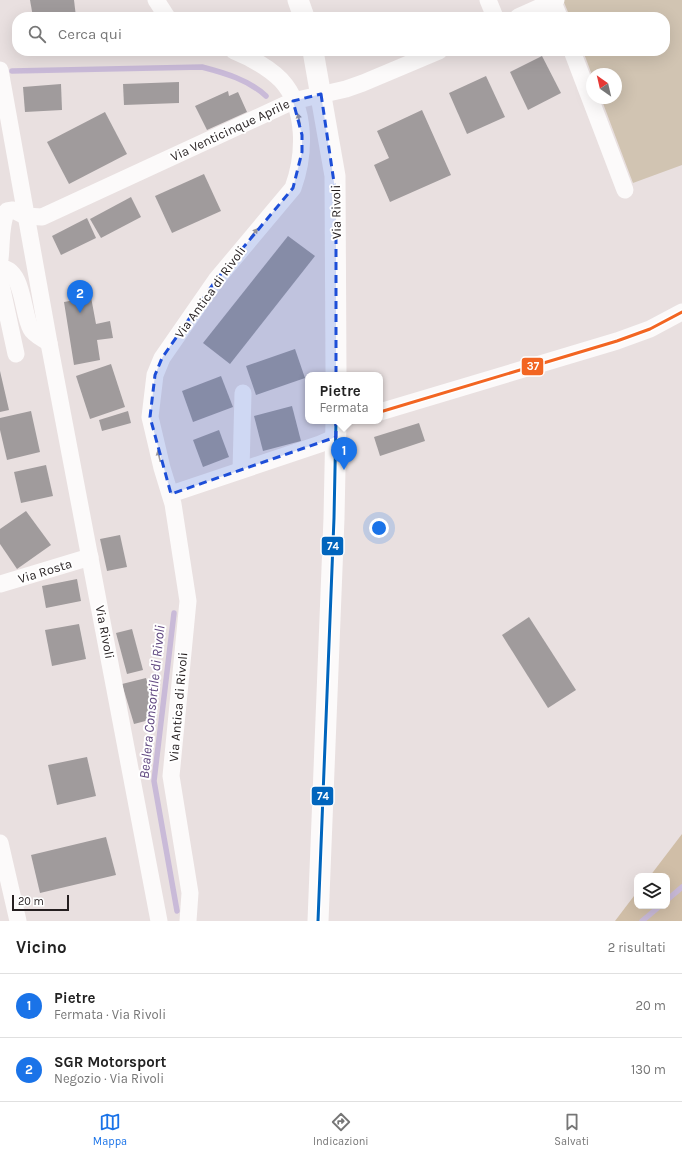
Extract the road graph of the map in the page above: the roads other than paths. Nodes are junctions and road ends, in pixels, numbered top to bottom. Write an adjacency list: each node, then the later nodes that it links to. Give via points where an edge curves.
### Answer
1 (156, 0): 5 (street)
2 (298, 0): 6 (street)
3 (488, 0): 7 (street)
4 (556, 6): 8 (street)
5 (164, 12)
6 (302, 12)
7 (492, 12)
8 (535, 12)
9 (245, 56): 14 (street, Via Antica di Rivoli, via 281,80)
10 (314, 56): 23 (street, Via Rivoli, via 335,176)
11 (427, 56): 14 (street, Via Venticinque Aprile, via 346,89)
12 (574, 56): 15 (street)
13 (0, 70): 16 (street, Via Rivoli)
14 (299, 99): 16 (street, Via Venticinque Aprile, via 42,217); 28 (street, Via Antica di Rivoli, one-way to 14, via 150,417 155,375 162,358 216,280 293,188 302,152)
15 (625, 190)
16 (25, 216): 17 (street, via 13,210 7,211 4,216); 21 (street, Via Rivoli)
17 (0, 259)
18 (0, 268): 21 (street, via 12,272 31,330)
19 (0, 280): 22 (street)
20 (682, 312): 25 (street, via 650,329 617,341)
21 (48, 343): 29 (street, Via Rivoli)
22 (16, 354)
23 (336, 372)
24 (243, 393): 27 (street)
25 (383, 411)
26 (336, 429): 27 (street, via 320,444); 35 (street)
27 (241, 470): 28 (street)
28 (171, 494): 34 (street, Via Antica di Rivoli, via 188,601 171,776 190,893)
29 (90, 557): 30 (street, Via Rosta); 33 (street, Via Rivoli)
30 (0, 584)
31 (0, 843): 32 (street)
32 (18, 921)
33 (159, 921)
34 (188, 921)
35 (318, 921)

